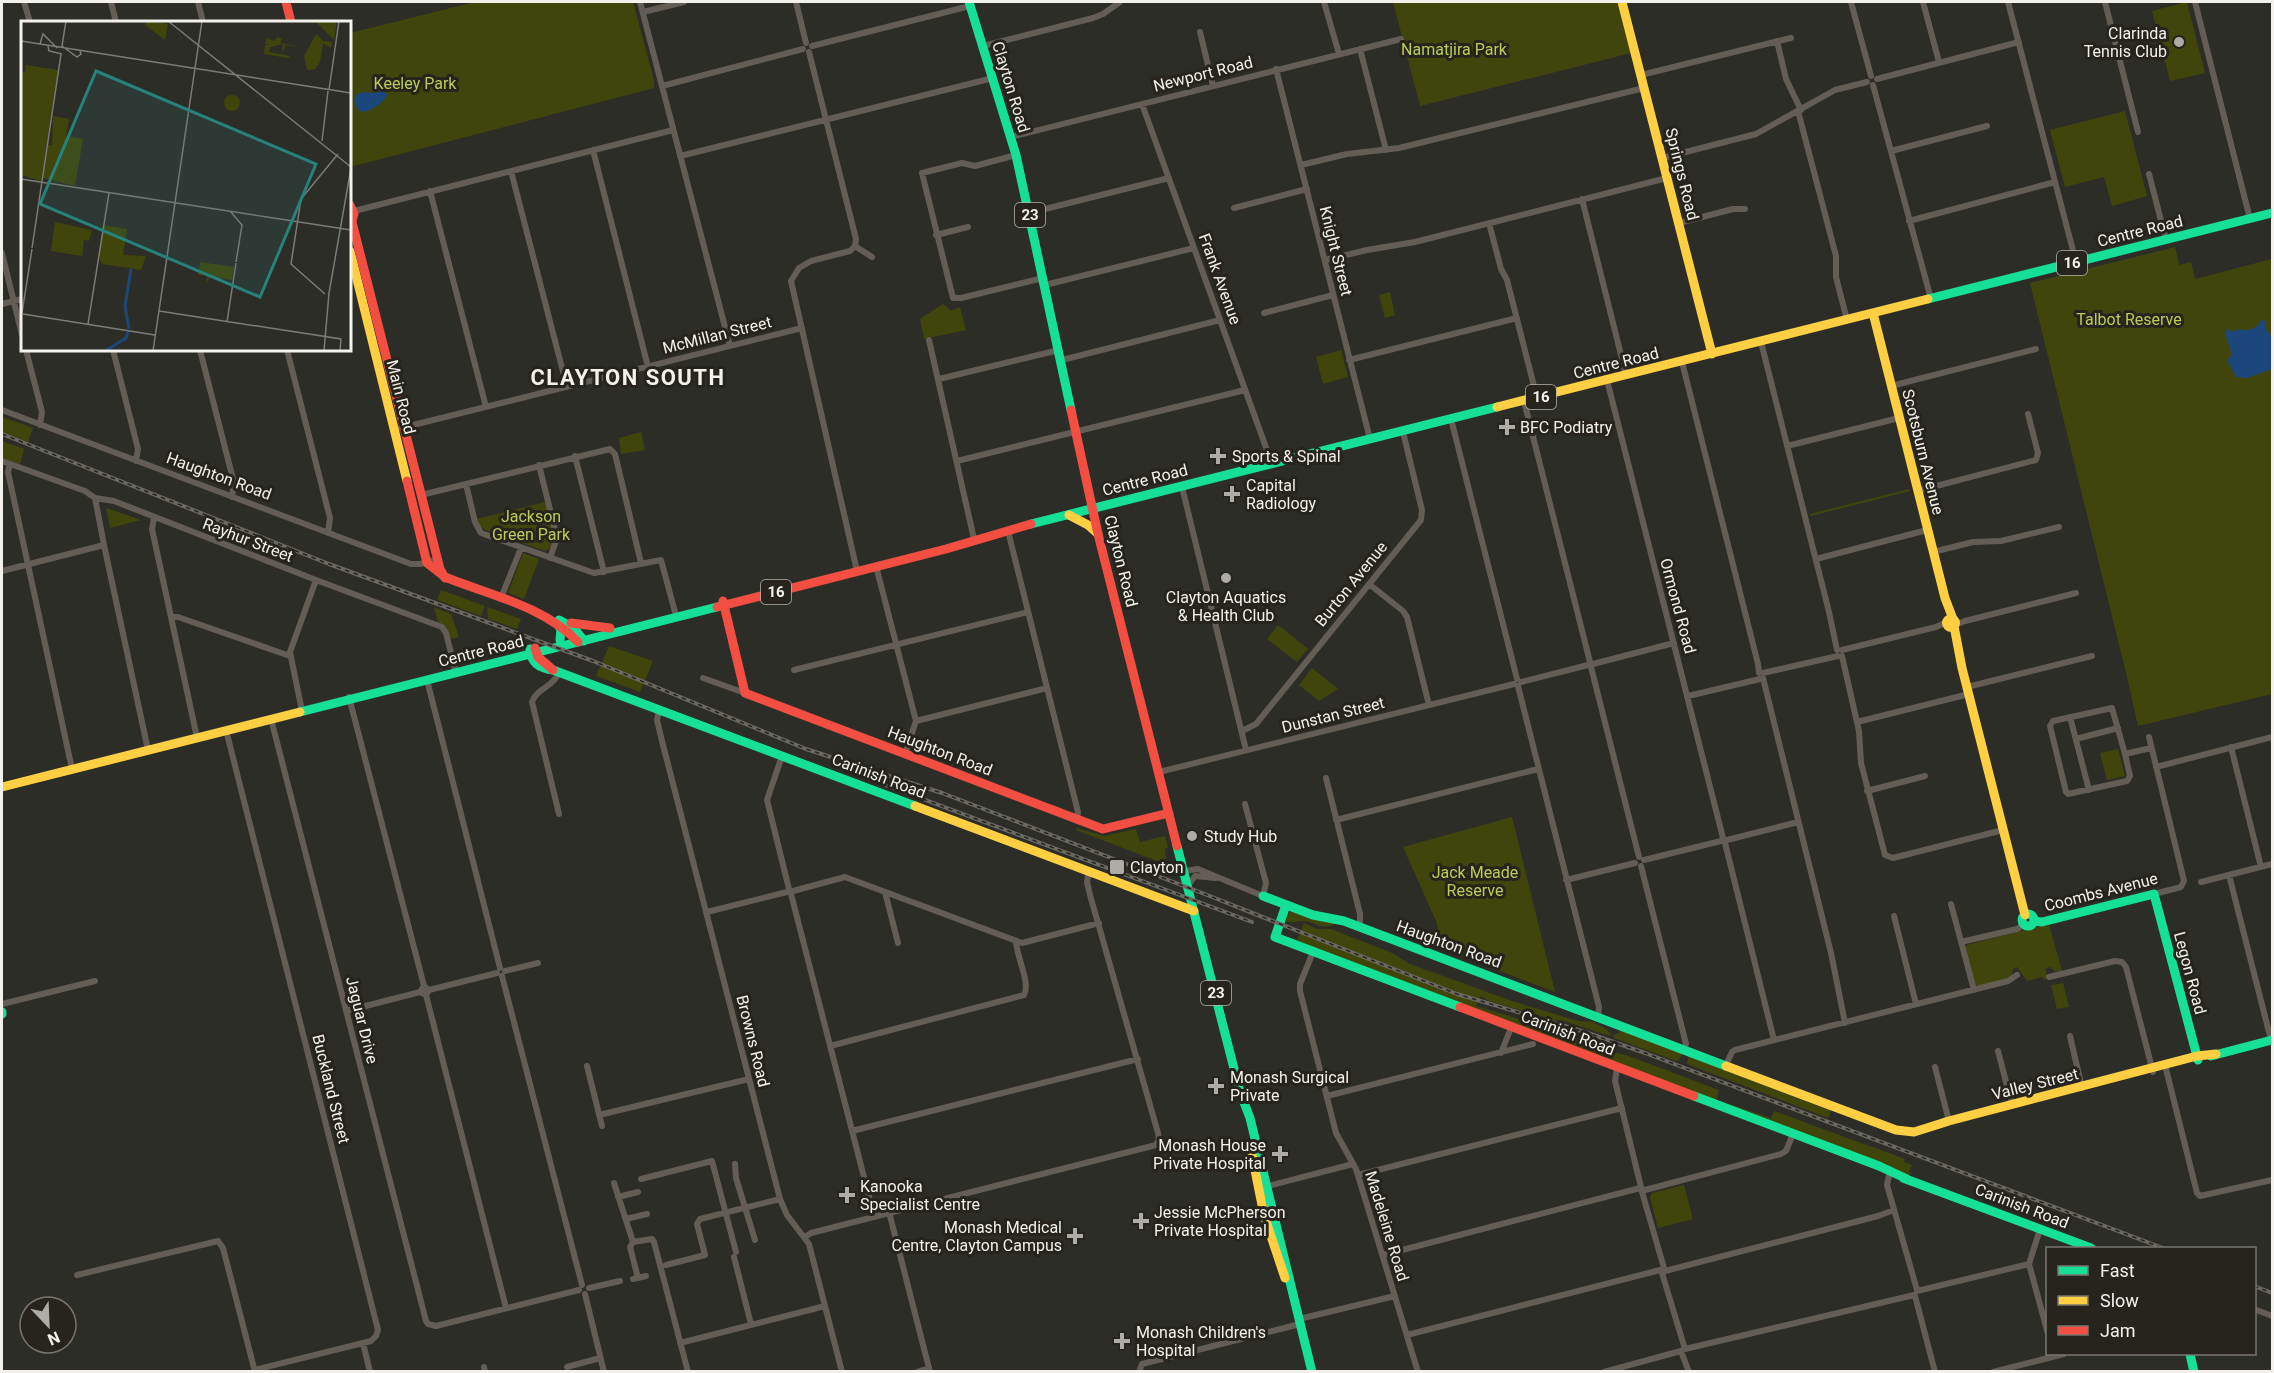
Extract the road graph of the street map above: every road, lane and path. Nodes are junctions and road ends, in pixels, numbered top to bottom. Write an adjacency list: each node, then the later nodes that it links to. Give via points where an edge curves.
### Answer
1 (24, 2): 18 (street)
2 (111, 2): 19 (street)
3 (198, 2): 20 (street)
4 (286, 2): 21 (main road)
5 (640, 2): 17 (street)
6 (684, 2): 17 (street)
7 (796, 2): 28 (street)
8 (1120, 2): 27 (street, via 1092,18)
9 (1324, 2): 30 (street)
10 (1622, 2): 33 (main road, Springs Road)
11 (1851, 2): 35 (street)
12 (1923, 2): 31 (street)
13 (2008, 2): 26 (street)
14 (2105, 2): 44 (street)
15 (2194, 2): 66 (street)
16 (970, 4): 27 (main road, Clayton Road / 23); 28 (street)
17 (643, 12): 36 (street)
18 (30, 21)
19 (116, 21)
20 (203, 21)
21 (291, 21)
22 (1200, 32): 37 (street)
23 (1791, 38): 25 (street)
24 (1401, 39): 29 (street, Newport Road)
25 (1777, 41): 33 (street); 40 (street)
26 (2019, 42): 31 (street); 57 (street)
27 (983, 46): 34 (main road, Clayton Road / 23)
28 (807, 48): 36 (street); 41 (street)
29 (1360, 49): 30 (street, Newport Road); 47 (street)
30 (1339, 54): 32 (street, Newport Road)
31 (1939, 62): 35 (street)
32 (1276, 69): 37 (street, Newport Road); 52 (street, Knight Street)
33 (1641, 75): 38 (main road, Springs Road)
34 (993, 78): 41 (street); 45 (main road, Clayton Road / 23)
35 (1872, 80): 40 (street, via 1835,90); 48 (street)
36 (662, 86): 43 (street)
37 (1213, 86): 39 (street, Newport Road)
38 (1644, 88): 47 (street); 51 (main road, Springs Road)
39 (1142, 104): 45 (street, Newport Road); 55 (street, Frank Avenue)
40 (1799, 110): 51 (street, via 1756,134); 90 (street, via 1836,256 1836,278)
41 (826, 120): 50 (street); 73 (street)
42 (1987, 126): 48 (street)
43 (673, 129): 46 (street); 50 (street)
44 (2138, 132)
45 (1011, 137): 49 (main road, Clayton Road / 23)
46 (592, 150): 53 (street); 108 (street)
47 (1386, 150): 52 (street)
48 (1890, 151): 67 (street)
49 (1016, 155): 64 (main road, Clayton Road / 23); 71 (street, via 975,166 962,163 922,172)
50 (680, 156): 97 (street)
51 (1662, 158): 56 (main road, Springs Road)
52 (1301, 165): 58 (street, Knight Street)
53 (511, 171): 59 (street); 113 (street)
54 (2149, 174): 72 (street)
55 (1168, 178): 64 (street); 74 (street, Frank Avenue)
56 (1667, 178): 60 (street); 69 (main road, Springs Road)
57 (2055, 182): 67 (street); 79 (street)
58 (1307, 189): 61 (street); 78 (street, Knight Street)
59 (430, 191): 63 (street); 117 (street)
60 (1582, 199): 68 (street); 109 (street)
61 (1234, 208)
62 (1745, 209): 69 (street)
63 (351, 213): 92 (main road, Main Road)
64 (1029, 213): 80 (main road, Clayton Road / 23)
65 (2272, 213): 66 (main road, Centre Road / 16)
66 (2250, 219): 72 (main road, Centre Road / 16)
67 (1909, 221): 83 (street)
68 (1489, 223): 78 (street); 88 (street)
69 (1679, 223): 104 (main road, Springs Road)
70 (968, 227): 71 (street)
71 (936, 235): 80 (street, via 953,298)
72 (2166, 240): 79 (main road, Centre Road / 16)
73 (855, 246): 77 (street); 91 (street, via 798,268 791,281)
74 (1194, 248): 80 (street); 89 (street, Frank Avenue)
75 (2, 253): 84 (street)
76 (351, 255): 94 (main road, Main Road)
77 (872, 257)
78 (1325, 260): 81 (street, Knight Street)
79 (2076, 262): 83 (main road, Centre Road / 16)
80 (1045, 281): 99 (main road, Clayton Road / 23)
81 (1333, 295): 86 (street); 106 (street, Knight Street)
82 (21, 299): 84 (street)
83 (1931, 299): 87 (main road, Centre Road / 16)
84 (14, 301): 85 (street); 93 (street)
85 (2, 304)
86 (1264, 313)
87 (1872, 314): 90 (main road, Centre Road / 16); 112 (main road, Scotsburn Avenue)
88 (1517, 318): 106 (street); 115 (street)
89 (1220, 320): 105 (street); 114 (street, Frank Avenue)
90 (1847, 320): 96 (main road, Centre Road / 16)
91 (802, 328): 97 (street, McMillan Street); 165 (street)
92 (379, 329): 94 (main road); 123 (main road, Main Road)
93 (21, 331)
94 (369, 332): 124 (main road, Main Road)
95 (929, 340): 110 (street)
96 (1761, 342): 104 (main road, Centre Road / 16); 128 (street)
97 (730, 346): 108 (street, McMillan Street)
98 (2036, 349): 112 (street)
99 (1060, 350): 105 (main road, Clayton Road / 23); 110 (street)
100 (26, 351): 122 (street, via 42,412)
101 (113, 351): 131 (street, via 138,449)
102 (200, 351): 143 (street, via 234,483)
103 (287, 351): 152 (street, via 330,518)
104 (1712, 354): 107 (main road, Centre Road / 16)
105 (1062, 360): 125 (main road, Clayton Road / 23)
106 (1349, 360): 127 (street, Knight Street)
107 (1682, 362): 109 (main road, Centre Road / 16); 195 (street)
108 (648, 367): 113 (street, McMillan Street)
109 (1626, 376): 111 (main road, Centre Road / 16)
110 (939, 379): 132 (street)
111 (1606, 380): 115 (main road, Centre Road / 16); 182 (street, Ormond Road)
112 (1891, 386): 120 (main road, Scotsburn Avenue)
113 (567, 387): 117 (street, McMillan Street)
114 (1245, 390): 125 (street); 134 (street, Frank Avenue)
115 (1537, 398): 116 (main road, Centre Road / 16)
116 (1524, 401): 121 (main road, Centre Road / 16); 190 (street)
117 (486, 407): 123 (street, McMillan Street)
118 (2, 410): 122 (street, Haughton Road)
119 (2028, 414): 141 (street, via 2038,453 2036,460)
120 (1899, 418): 128 (street); 141 (main road, Scotsburn Avenue)
121 (1451, 419): 126 (main road, Centre Road / 16); 198 (street)
122 (40, 425): 131 (street, Haughton Road)
123 (404, 428): 124 (street, McMillan Street); 136 (main road, Main Road)
124 (394, 430): 137 (main road, Main Road)
125 (1077, 432): 132 (street); 139 (main road, Clayton Road / 23)
126 (1403, 432): 127 (main road, Centre Road / 16); 170 (street, Burton Avenue, via 1421,520)
127 (1370, 440): 134 (main road, Centre Road / 16)
128 (1787, 446): 159 (street)
129 (575, 456): 135 (street); 162 (street, via 606,448 613,451); 167 (street)
130 (2, 461): 133 (street, Rayhur Street)
131 (136, 461): 143 (street, Haughton Road)
132 (957, 461): 154 (street)
133 (10, 464): 144 (street, Rayhur Street); 163 (street, via 8,472)
134 (1272, 464): 140 (main road, Centre Road / 16)
135 (539, 465): 138 (street); 158 (street, via 557,538)
136 (414, 468): 137 (main road); 142 (main road, Main Road)
137 (404, 470): 161 (main road, Main Road)
138 (466, 484): 142 (street); 156 (street, via 481,533)
139 (1087, 486): 145 (main road, via 1100,498); 146 (main road, Clayton Road / 23); 147 (main road, via 1082,503)
140 (1182, 487): 145 (main road, Centre Road / 16); 213 (street)
141 (1917, 490): 150 (main road, Scotsburn Avenue)
142 (422, 495): 160 (main road, Main Road)
143 (232, 497): 152 (street, Haughton Road)
144 (95, 498): 148 (street, Rayhur Street, via 114,501); 155 (street)
145 (1114, 503): 146 (main road, Centre Road / 16); 153 (main road)
146 (1092, 509): 147 (main road, Centre Road / 16); 153 (main road, Clayton Road / 23)
147 (1069, 514): 151 (main road, Centre Road / 16); 153 (main road)
148 (154, 518): 169 (street, Rayhur Street); 176 (street, via 152,529)
149 (2059, 527): 157 (street)
150 (1928, 530): 157 (main road, Scotsburn Avenue); 159 (street)
151 (1008, 531): 154 (main road, Centre Road / 16); 175 (street)
152 (328, 532): 161 (street, Haughton Road, via 411,564)
153 (1098, 534): 228 (main road, Clayton Road / 23)
154 (970, 540): 164 (main road, Centre Road / 16)
155 (104, 545): 163 (street); 218 (street)
156 (521, 548): 158 (street); 172 (street)
157 (1933, 552): 178 (main road, Scotsburn Avenue)
158 (550, 558): 167 (street, via 594,573)
159 (1816, 558): 186 (street)
160 (438, 560): 161 (street, Haughton Road); 168 (main road)
161 (427, 562): 168 (main road)
162 (641, 563): 167 (street); 174 (street, via 658,559 663,562)
163 (27, 564): 166 (street); 225 (street)
164 (876, 564): 165 (main road, Centre Road / 16); 183 (street)
165 (856, 569): 173 (main road, Centre Road / 16)
166 (2, 571)
167 (604, 572)
168 (445, 578): 172 (main road)
169 (316, 580): 187 (street); 193 (street, Rayhur Street, via 442,627)
170 (1369, 584): 204 (street, via 1407,617); 213 (street, Burton Avenue, via 1256,724)
171 (2076, 593): 178 (street)
172 (501, 598): 177 (main road)
173 (723, 603): 174 (main road, Centre Road / 16); 180 (main road, Centre Road / 16); 201 (main road)
174 (675, 612): 179 (main road, Centre Road / 16)
175 (1028, 612): 183 (street); 199 (street)
176 (171, 617): 187 (street); 214 (street)
177 (561, 623): 179 (main road); 180 (main road); 181 (main road)
178 (1953, 623): 186 (street); 200 (main road, Scotsburn Avenue)
179 (610, 628): 180 (main road, Centre Road / 16)
180 (580, 638): 181 (main road, Centre Road / 16); 185 (main road, Centre Road / 16)
181 (560, 640): 184 (main road, Centre Road / 16)
182 (1674, 643): 190 (street, Dunstan Street); 202 (street, Ormond Road)
183 (896, 645): 194 (street); 209 (street)
184 (533, 651): 185 (main road, Centre Road / 16); 189 (main road, Centre Road / 16); 191 (main road); 192 (main road, Carinish Road); 193 (main road, Centre Road / 16)
185 (546, 651): 192 (main road)
186 (1840, 653): 195 (street); 210 (street)
187 (290, 656): 205 (street)
188 (2092, 656): 200 (street)
189 (515, 658): 191 (main road, Carinish Road); 193 (main road, Centre Road / 16)
190 (1591, 664): 198 (street, Dunstan Street); 243 (street)
191 (536, 666): 192 (main road, Carinish Road)
192 (553, 669): 206 (main road, Carinish Road); 237 (street, via 554,683 532,702)
193 (455, 670): 197 (main road, Centre Road / 16); 203 (main road, Centre Road / 16)
194 (794, 670)
195 (1761, 676): 202 (street); 240 (street)
196 (703, 678): 201 (street, Haughton Road)
197 (427, 680): 203 (main road, Centre Road / 16); 270 (street)
198 (1517, 683): 204 (street, Dunstan Street); 227 (street)
199 (1047, 688): 209 (street); 238 (street)
200 (1968, 690): 210 (street); 241 (main road, Scotsburn Avenue)
201 (745, 693): 222 (main road, Haughton Road)
202 (1688, 696): 242 (street, Ormond Road)
203 (349, 697): 205 (main road, Centre Road / 16); 275 (street)
204 (1429, 705): 221 (street, Dunstan Street)
205 (301, 709): 208 (main road, Centre Road / 16); 211 (main road, Centre Road / 16)
206 (659, 710): 224 (main road, Carinish Road); 260 (street, Browns Road, via 657,720)
207 (2070, 717): 212 (street, via 2112,708); 217 (street); 233 (street, via 2050,726 2066,792 2070,795)
208 (271, 719): 211 (main road, Centre Road / 16); 278 (street, Jaguar Drive)
209 (916, 721): 222 (street)
210 (1857, 722): 234 (street)
211 (225, 728): 214 (main road, Centre Road / 16); 218 (main road, Centre Road / 16); 353 (street, Buckland Street, via 378,1330 371,1341)
212 (2118, 728): 217 (street); 223 (street)
213 (1242, 731): 221 (street)
214 (196, 733): 218 (main road, Centre Road / 16)
215 (2149, 737): 220 (street)
216 (2272, 737): 219 (street)
217 (2076, 739): 233 (street)
218 (148, 747): 225 (main road, Centre Road / 16)
219 (2231, 747): 226 (street); 245 (street)
220 (2151, 748): 223 (street); 226 (street)
221 (1246, 750): 228 (street, Dunstan Street)
222 (905, 754): 238 (main road, Haughton Road)
223 (2125, 754): 233 (street, via 2129,779)
224 (783, 756): 246 (main road, Carinish Road); 253 (street, via 767,800)
225 (71, 766): 231 (main road, Centre Road / 16); 232 (main road, Centre Road / 16)
226 (2156, 766): 255 (street, Coombs Avenue, via 2184,884)
227 (1539, 769): 239 (street); 250 (street)
228 (1159, 772): 236 (main road, Clayton Road / 23)
229 (1925, 776): 234 (street)
230 (1326, 778): 239 (street)
231 (2, 781)
232 (2, 787)
233 (2089, 790)
234 (1868, 791): 241 (street, via 1883,852 1888,857)
235 (1245, 804): 256 (street, via 1266,884)
236 (1169, 813): 238 (main road, Haughton Road, via 1109,829); 247 (main road, Clayton Road / 23)
237 (559, 814)
238 (1077, 819)
239 (1336, 820): 264 (street)
240 (1798, 822): 242 (street); 280 (street)
241 (2003, 830): 262 (main road, Scotsburn Avenue)
242 (1724, 840): 243 (street); 283 (street, Ormond Road)
243 (1640, 861): 250 (street); 287 (street)
244 (2272, 864): 245 (street)
245 (2261, 867): 248 (street)
246 (1089, 871): 259 (main road, Carinish Road); 263 (street, via 1087,882)
247 (1184, 871): 249 (street, Haughton Road, via 1198,869); 252 (main road, Clayton Road / 23)
248 (2229, 875): 251 (street); 284 (street)
249 (1216, 878): 252 (street, via 1195,876); 256 (street, Haughton Road)
250 (1566, 880): 279 (street, via 1599,1007)
251 (2201, 882)
252 (1188, 888): 259 (main road, Clayton Road / 23)
253 (790, 891): 254 (street, via 845,877); 260 (street); 286 (street)
254 (885, 892): 265 (street); 267 (street)
255 (2154, 894): 262 (main road, Coombs Avenue, via 2042,922); 290 (main road, Legon Road)
256 (1263, 896): 258 (main road, Haughton Road)
257 (1951, 904): 266 (street)
258 (1286, 905): 264 (main road, Haughton Road); 268 (main road, Carinish Road, via 1275,937)
259 (1194, 911): 300 (main road, Clayton Road / 23)
260 (707, 912): 298 (street, Browns Road)
261 (1894, 916): 277 (street)
262 (2027, 920): 266 (street, Coombs Avenue, via 2017,929)
263 (1099, 923): 265 (street, via 1022,943); 291 (street)
264 (1360, 927): 279 (main road, Haughton Road)
265 (1017, 941): 286 (street, via 1027,988 1024,995)
266 (1961, 942): 274 (street)
267 (898, 943)
268 (1313, 952): 281 (main road, Carinish Road); 301 (street, Madeleine Road, via 1299,988)
269 (538, 963): 270 (street)
270 (501, 972): 275 (street); 341 (street)
271 (2018, 974): 274 (street, via 2008,981)
272 (2049, 976): 297 (street, via 2122,962)
273 (95, 981): 276 (street)
274 (1974, 990): 277 (street)
275 (425, 991): 278 (street); 346 (street)
276 (2, 1004)
277 (1916, 1004): 280 (street)
278 (346, 1011): 346 (street, Jaguar Drive, via 426,1321 431,1325)
279 (1598, 1016): 287 (main road, Haughton Road)
280 (1845, 1023): 283 (street)
281 (1511, 1028): 289 (street); 296 (main road, Carinish Road)
282 (2070, 1036): 299 (street)
283 (1774, 1040): 292 (street, via 1733,1051)
284 (2272, 1040): 290 (main road, Valley Street)
285 (1533, 1044): 289 (street)
286 (830, 1047): 308 (street)
287 (1684, 1048): 292 (main road, Haughton Road)
288 (1998, 1051): 302 (street)
289 (1501, 1053): 301 (street)
290 (2197, 1058): 295 (main road, Valley Street)
291 (1138, 1059): 308 (street); 323 (street, via 1158,1133 1156,1144)
292 (1727, 1062): 307 (main road, Haughton Road)
293 (587, 1066): 304 (street)
294 (1935, 1067): 305 (street)
295 (2166, 1067): 297 (main road, Valley Street); 315 (street, via 2197,1193 2200,1196)
296 (1620, 1069): 303 (street, via 1617,1087); 309 (main road, Carinish Road)
297 (2152, 1070): 299 (main road, Valley Street)
298 (749, 1079): 304 (street); 321 (street, Browns Road)
299 (2082, 1088): 302 (main road, Valley Street)
300 (1240, 1092): 317 (main road, Clayton Road / 23); 343 (main road, Clayton Road / 23, via 1264,1215)
301 (1327, 1096): 311 (street, Madeleine Road, via 1338,1137)
302 (2012, 1105): 305 (main road, Valley Street)
303 (1622, 1108): 313 (street); 318 (street)
304 (599, 1115): 306 (street)
305 (1949, 1121): 307 (main road, Valley Street)
306 (602, 1126)
307 (1910, 1130)
308 (852, 1131): 327 (street)
309 (1793, 1134): 312 (main road, Carinish Road); 318 (street, via 1781,1154)
310 (735, 1164): 322 (street)
311 (1353, 1164): 313 (street, Madeleine Road); 317 (street)
312 (1891, 1173): 324 (street, via 1889,1188); 329 (main road, Carinish Road)
313 (1358, 1175): 334 (street, Madeleine Road)
314 (641, 1179): 325 (street, via 712,1161)
315 (2272, 1180)
316 (614, 1182): 320 (street)
317 (1268, 1186): 343 (main road, Clayton Road / 23)
318 (1643, 1189): 334 (street); 337 (street)
319 (638, 1192): 320 (street)
320 (618, 1197): 328 (street)
321 (780, 1199): 322 (street); 330 (street, Browns Road)
322 (745, 1208): 325 (street); 331 (street)
323 (889, 1212): 327 (street); 361 (street)
324 (1895, 1212): 337 (street); 342 (street)
325 (726, 1213): 336 (street, via 697,1221 705,1255); 350 (street)
326 (647, 1214): 328 (street)
327 (874, 1216): 330 (street)
328 (626, 1219): 332 (street)
329 (2040, 1229): 333 (main road, Carinish Road); 335 (street)
330 (805, 1237): 345 (street, Browns Road)
331 (755, 1240)
332 (633, 1242): 339 (street, via 630,1247 636,1279); 354 (street, via 652,1239)
333 (2088, 1247)
334 (1383, 1255): 344 (street, Madeleine Road)
335 (2029, 1264): 342 (street); 351 (street)
336 (666, 1265)
337 (1663, 1270): 352 (street); 355 (street)
338 (77, 1275): 362 (street, via 218,1241)
339 (646, 1276)
340 (620, 1281): 341 (street)
341 (584, 1289): 346 (street); 358 (street)
342 (1916, 1293): 355 (street); 372 (street)
343 (1293, 1294): 349 (main road, Clayton Road / 23)
344 (1395, 1296): 349 (street); 352 (street, Madeleine Road)
345 (825, 1306): 350 (street); 366 (street, Browns Road)
346 (506, 1308)
347 (2256, 1311): 348 (street)
348 (2272, 1316)
349 (1300, 1321): 368 (street, via 1142,1364); 369 (main road, Clayton Road / 23)
350 (752, 1324): 354 (street)
351 (2046, 1327)
352 (1407, 1335): 370 (street, Madeleine Road)
353 (363, 1343): 362 (street); 363 (street)
354 (680, 1343): 365 (street)
355 (1684, 1352): 360 (street); 371 (street)
356 (2053, 1355): 373 (street)
357 (2190, 1355): 374 (main road)
358 (600, 1358): 359 (street); 364 (street)
359 (567, 1367)
360 (1688, 1369)
361 (930, 1370): 367 (street)
362 (254, 1371)
363 (370, 1371)
364 (604, 1371)
365 (688, 1371)
366 (842, 1371)
367 (917, 1371)
368 (1138, 1371)
369 (1312, 1371)
370 (1418, 1371)
371 (1604, 1371)
372 (1935, 1371)
373 (1993, 1371)
374 (2194, 1371)

